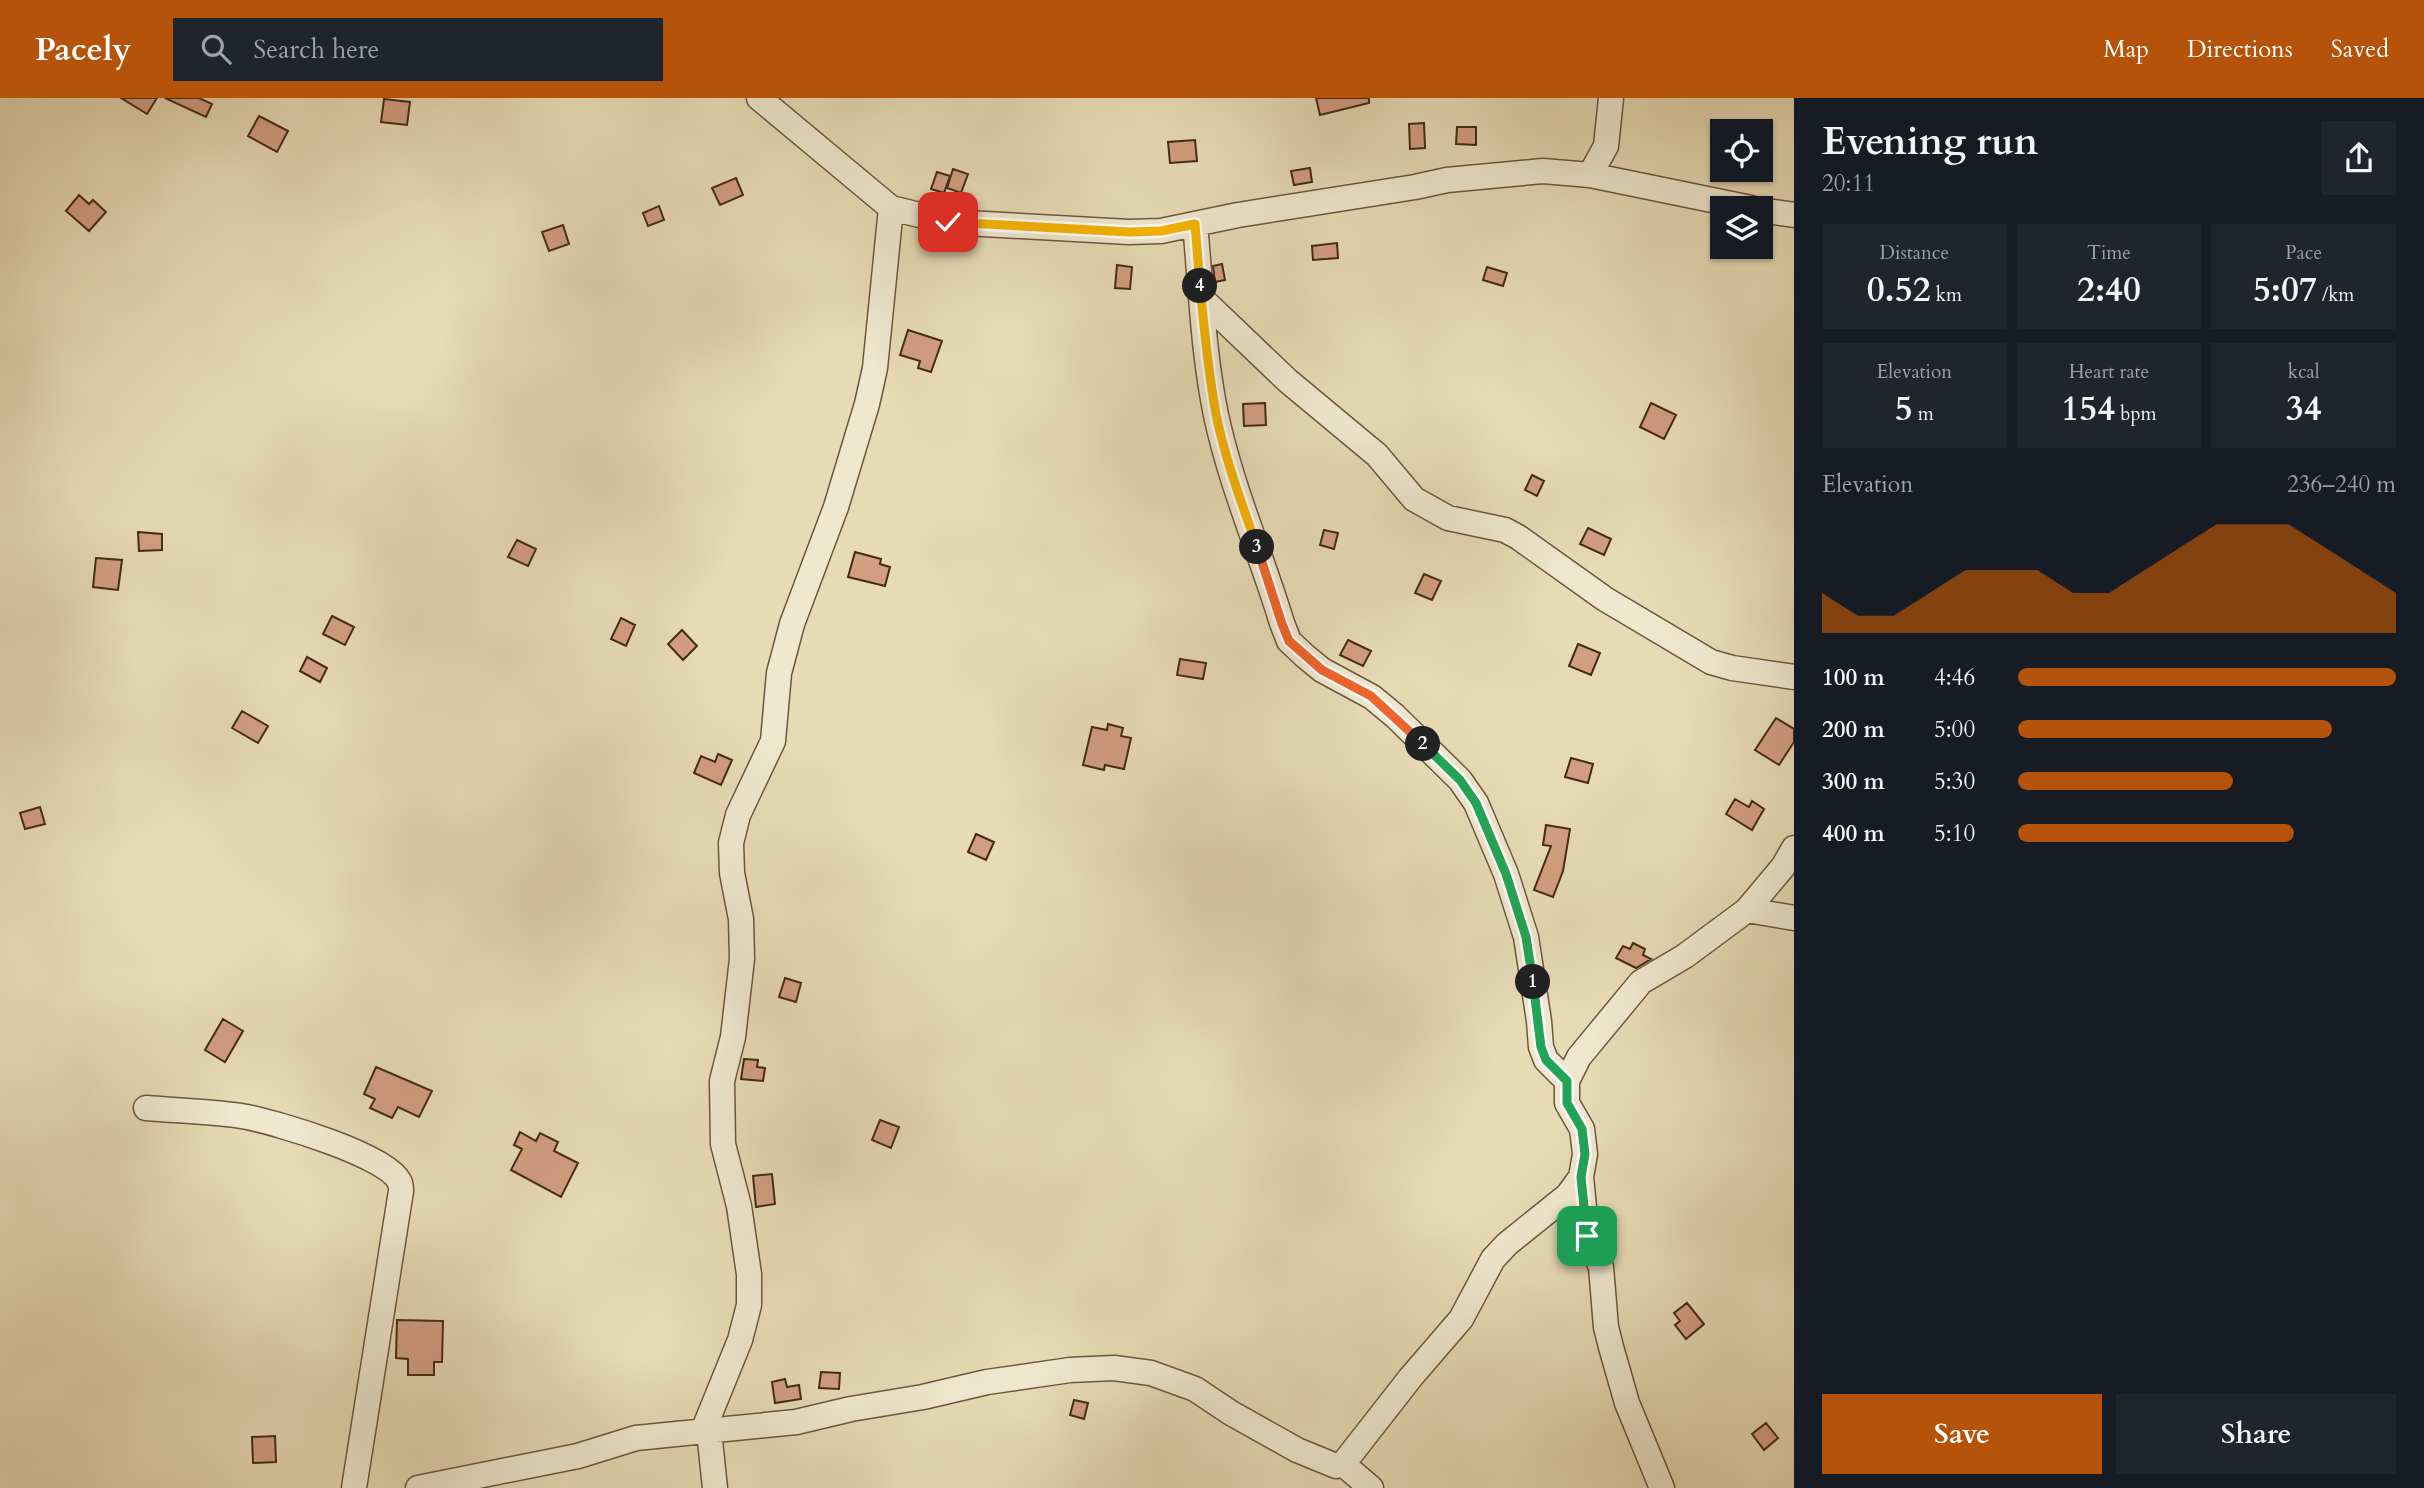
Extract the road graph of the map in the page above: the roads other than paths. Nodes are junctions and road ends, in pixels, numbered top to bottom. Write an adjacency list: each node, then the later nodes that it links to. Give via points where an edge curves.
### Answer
1 (759, 98): 5 (street)
2 (1611, 98): 3 (street, via 1606,146)
3 (1590, 175): 4 (street); 8 (street, via 1544,171 1447,180)
4 (1710, 200)
5 (891, 208): 8 (street, via 961,223 1129,232); 17 (street, via 875,368 867,404 836,507 792,624 779,673 773,741 738,815 731,843 741,959 733,1037 722,1081 723,1144 739,1206 749,1305)
6 (1773, 212): 7 (street)
7 (1794, 215)
8 (1195, 224): 9 (street)
9 (1201, 298): 10 (street, via 1288,381 1377,456 1405,490 1428,508 1448,518 1505,530 1605,599 1711,662); 14 (street, via 1217,415 1289,641 1322,670 1371,696 1395,716 1460,780 1476,803 1526,937 1541,1047 1546,1060)
10 (1794, 677)
11 (1794, 848): 12 (street)
12 (1747, 910): 13 (street); 14 (street, via 1641,982 1579,1057)
13 (1794, 918)
14 (1567, 1081): 16 (street, via 1567,1103 1582,1129 1585,1154)
15 (146, 1108): 19 (street, via 247,1117 295,1129 363,1156 399,1180 401,1191)
16 (1581, 1177): 18 (street, via 1568,1195 1493,1259 1461,1319); 23 (street, via 1587,1236 1601,1267 1611,1347 1627,1403)
17 (706, 1431): 18 (street, via 796,1422 987,1382 1114,1368 1151,1373 1195,1389 1297,1450 1326,1463); 20 (street, via 636,1438 578,1456); 21 (street)
18 (1343, 1464): 22 (street)
19 (354, 1488)
20 (418, 1488)
21 (715, 1488)
22 (1371, 1488)
23 (1662, 1488)

